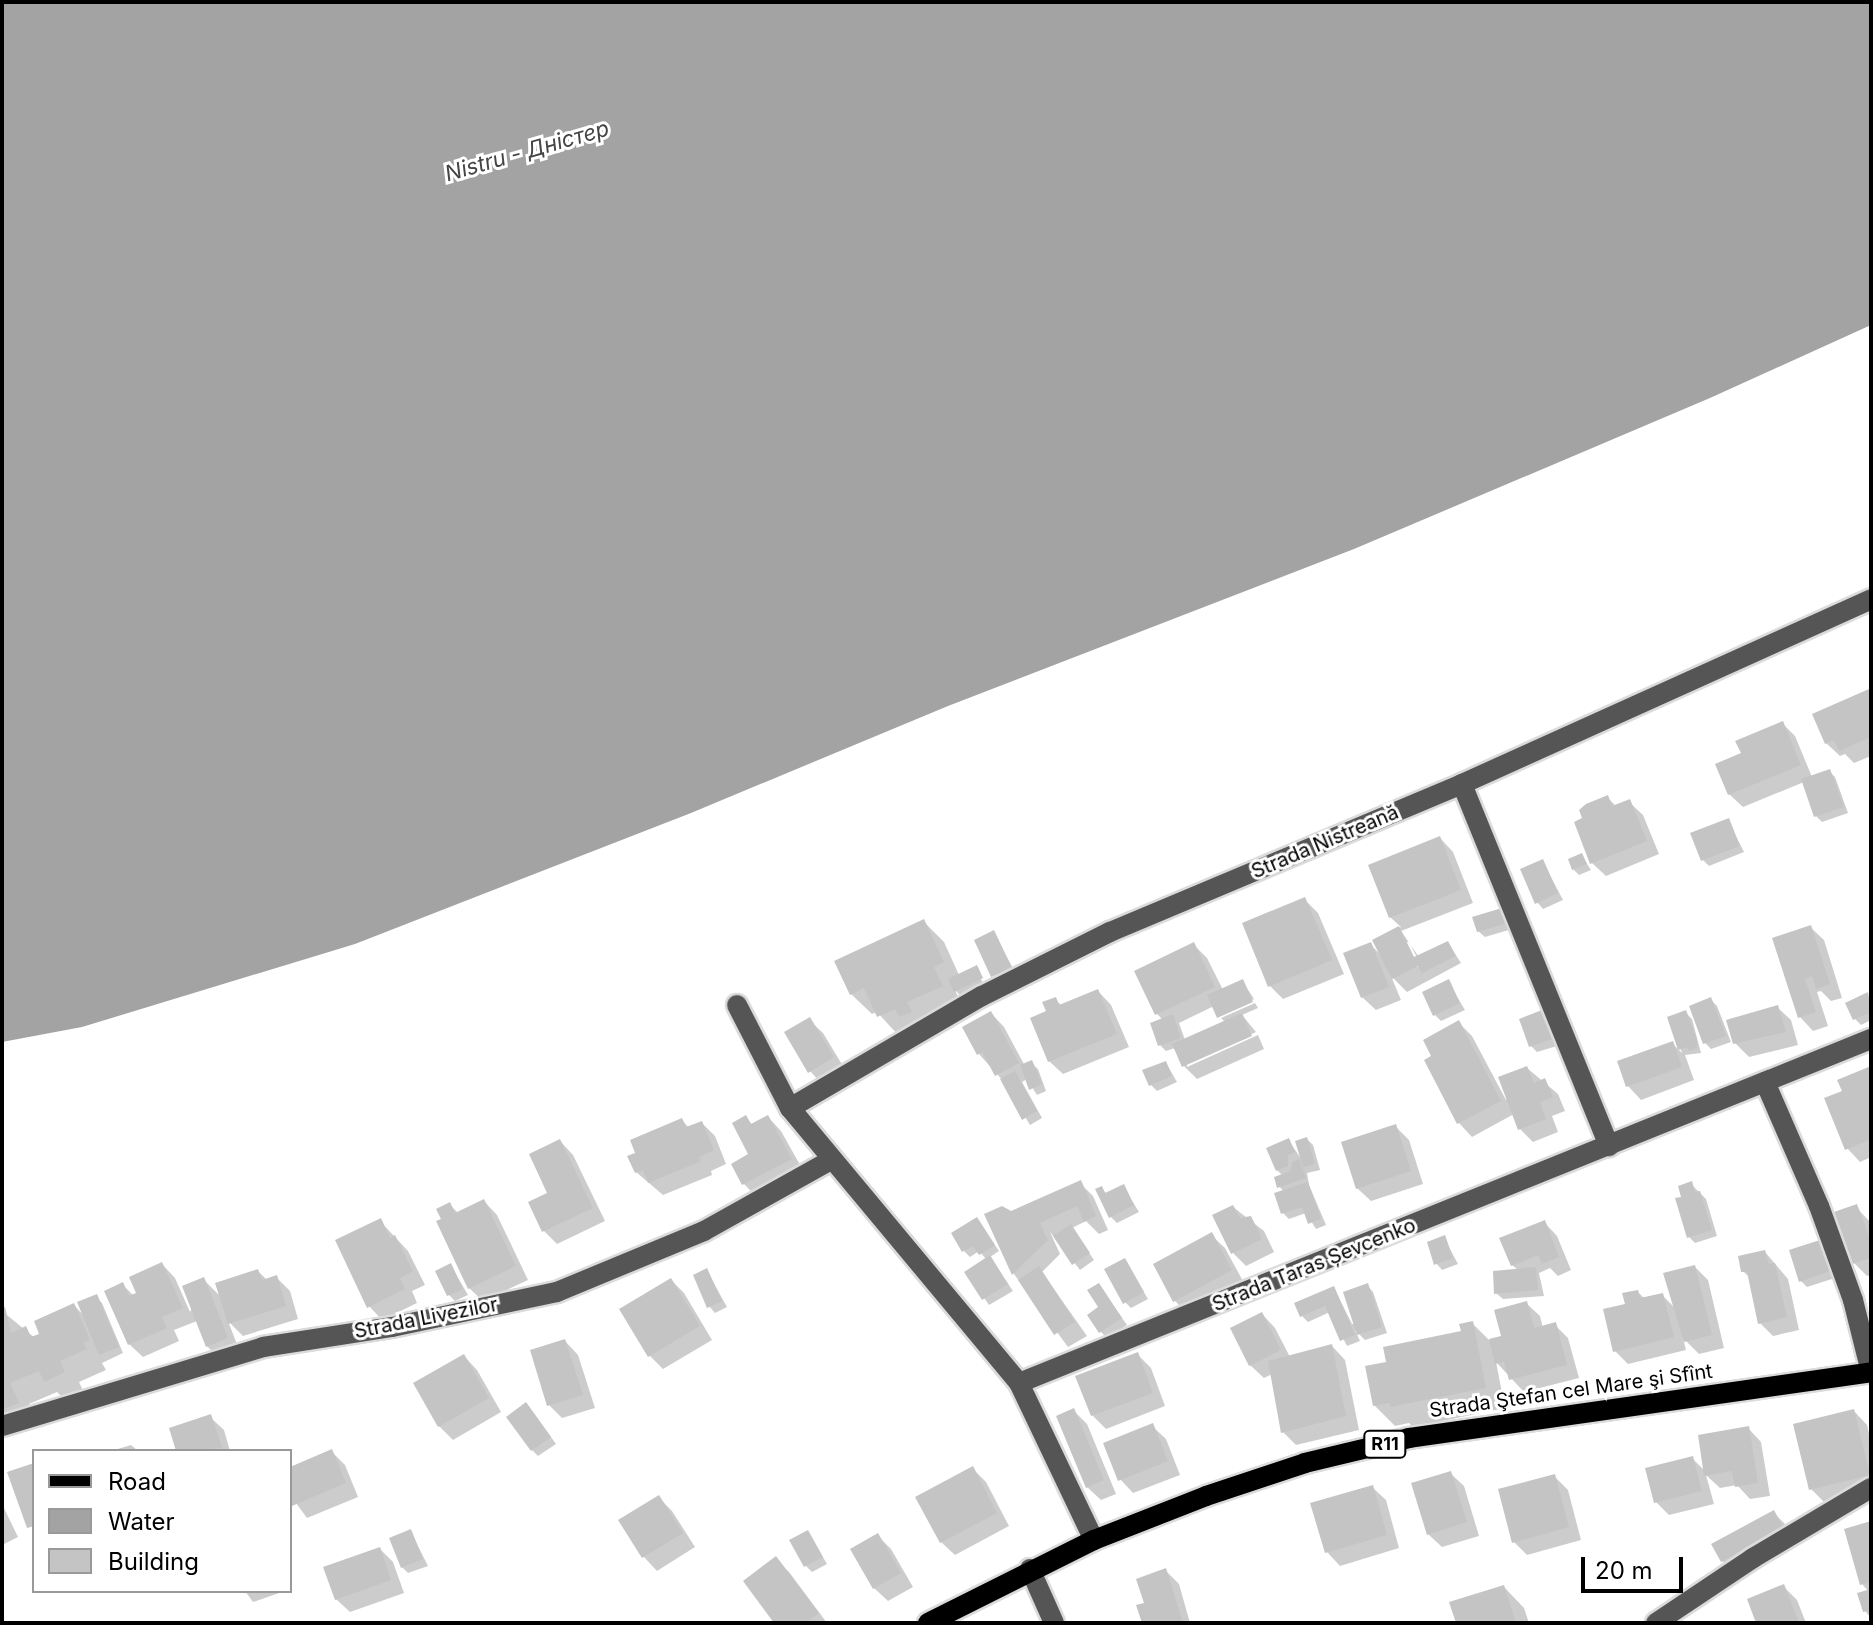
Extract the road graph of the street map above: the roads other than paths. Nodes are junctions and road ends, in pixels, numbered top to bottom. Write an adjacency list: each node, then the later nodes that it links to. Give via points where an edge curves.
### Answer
1 (1871, 599): 2 (street, Strada Nistreană)
2 (1462, 784): 6 (street, Strada Nistreană, via 1081,946 982,996); 7 (street)
3 (737, 1005): 6 (street)
4 (1871, 1039): 5 (street, Strada Taras Șevcenko)
5 (1765, 1082): 7 (street, Strada Taras Șevcenko); 9 (street, via 1819,1206 1853,1300)
6 (790, 1108): 8 (street)
7 (1609, 1146): 10 (street, Strada Taras Șevcenko)
8 (831, 1160): 10 (street); 11 (street, Strada Livezilor, via 704,1231 557,1292 392,1327 263,1347)
9 (1871, 1372): 13 (main road, Strada Ştefan cel Mare şi Sfînt / R11, via 1409,1438 1305,1463)
10 (1019, 1383): 13 (street)
11 (2, 1426)
12 (1871, 1488): 17 (street)
13 (1094, 1540): 14 (main road, Strada Ştefan cel Mare şi Sfînt / R11)
14 (1030, 1569): 15 (main road, Strada Ştefan cel Mare şi Sfînt / R11); 16 (street)
15 (928, 1623)
16 (1054, 1623)
17 (1656, 1623)

